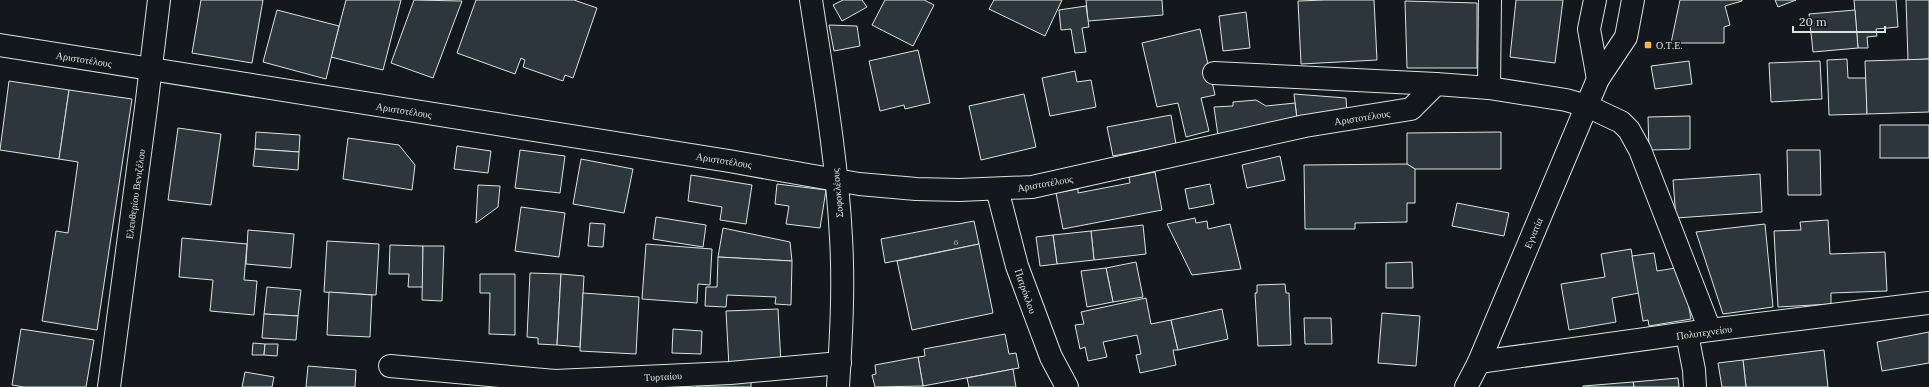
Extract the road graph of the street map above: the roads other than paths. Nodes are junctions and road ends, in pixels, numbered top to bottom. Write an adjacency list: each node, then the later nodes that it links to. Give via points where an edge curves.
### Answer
1 (159, 0): 7 (street, Ελευθερίου Βενιζέλου)
2 (811, 0): 13 (street, Σοφοκλέους)
3 (1490, 0): 11 (street)
4 (1595, 0): 9 (street, via 1589,29)
5 (1633, 0): 9 (street, Εγνατία, via 1626,37)
6 (0, 45): 7 (street, Αριστοτέλους)
7 (151, 70): 13 (street, Αριστοτέλους, via 729,160); 22 (street, Ελευθερίου Βενιζέλου)
8 (1214, 73): 10 (street)
9 (1598, 79): 12 (street, Εγνατία)
10 (1436, 84): 11 (street); 14 (street, Αριστοτέλους, via 1411,109 1305,126 1032,187)
11 (1490, 88): 12 (street)
12 (1587, 106): 16 (street, via 1621,122 1633,136); 18 (street, Εγνατία)
13 (836, 180): 14 (street, Αριστοτέλους, via 887,188); 19 (street, Σοφοκλέους, via 842,261)
14 (997, 189): 24 (street, Πατρόκλου, via 1017,266 1051,357)
15 (1929, 304): 16 (street, Πολυτεχνείου)
16 (1710, 330): 17 (street, Πολυτεχνείου)
17 (1687, 334): 18 (street, Πολυτεχνείου); 27 (street)
18 (1478, 362): 26 (street, Εγνατία)
19 (840, 363): 21 (street, Τυρταίου, via 730,373); 23 (street, Σοφοκλέους)
20 (390, 366): 21 (street, Τυρταίου)
21 (509, 382)
22 (109, 387)
23 (838, 387)
24 (1067, 387)
25 (1460, 387): 26 (street)
26 (1466, 387)
27 (1695, 387)

